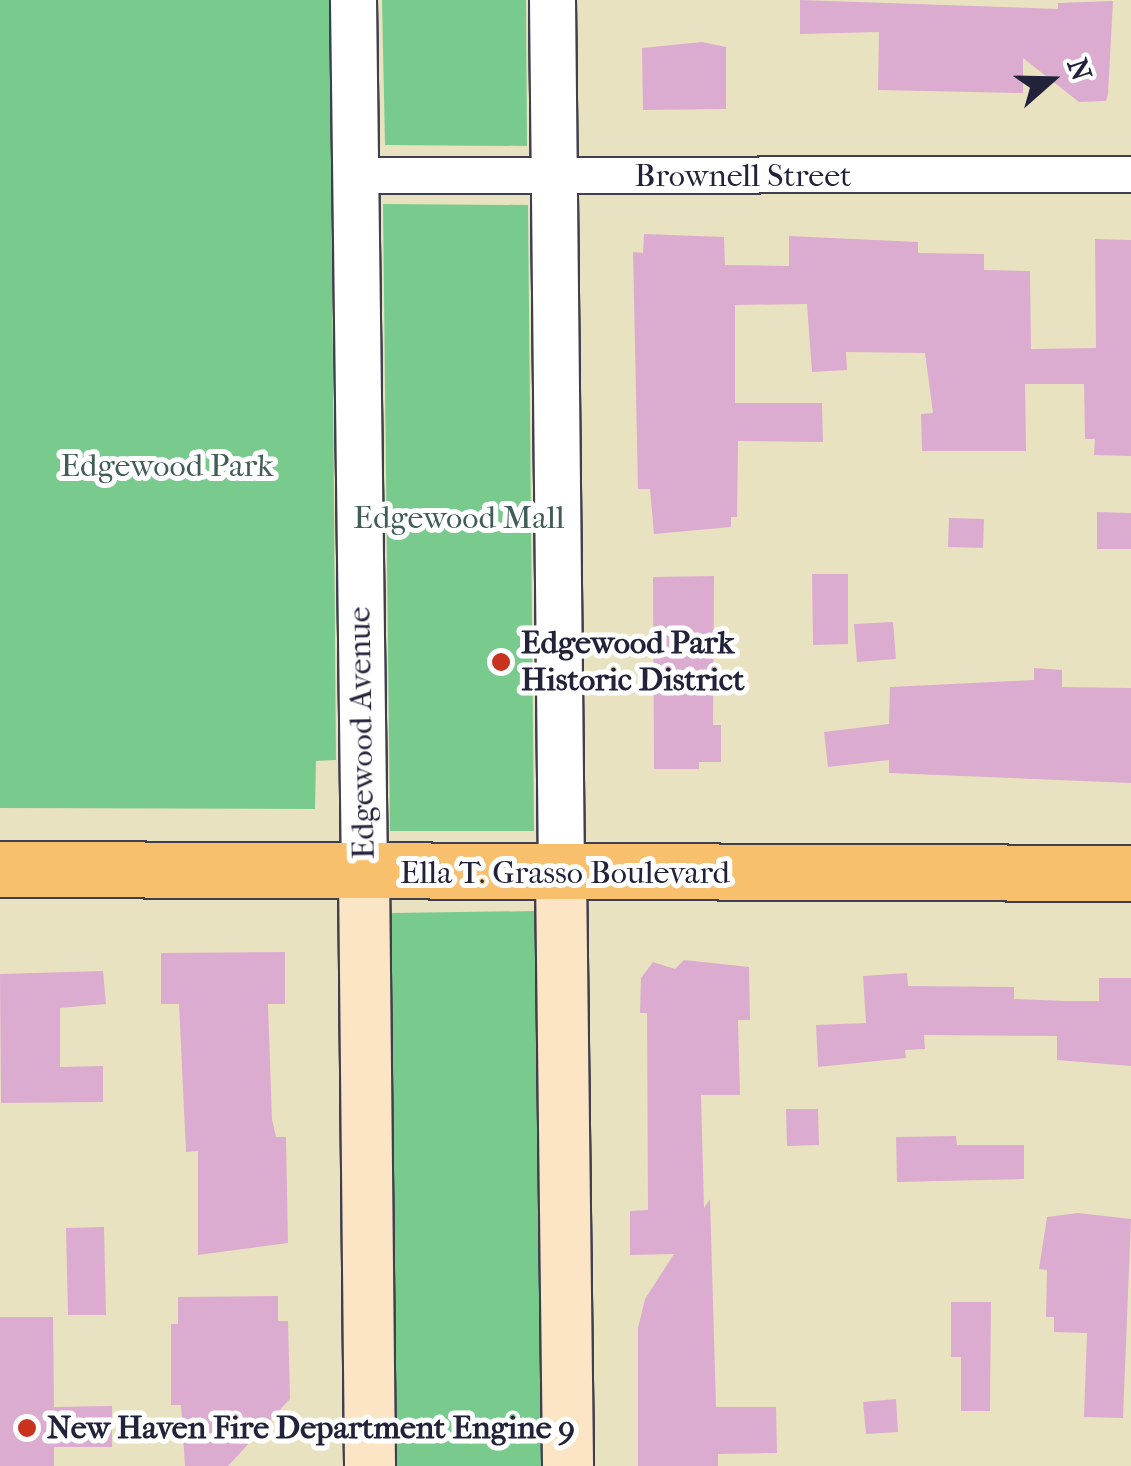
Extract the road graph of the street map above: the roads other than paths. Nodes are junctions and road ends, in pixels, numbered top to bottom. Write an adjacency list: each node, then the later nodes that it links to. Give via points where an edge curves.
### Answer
1 (353, 0): 3 (street, Edgewood Avenue)
2 (552, 0): 5 (street)
3 (354, 174): 5 (street, Brownell Street); 7 (street, Edgewood Avenue)
4 (1131, 174): 5 (street, Brownell Street)
5 (554, 176): 8 (street)
6 (0, 869): 7 (main road, Ella T. Grasso Boulevard)
7 (364, 872): 8 (main road, Ella T. Grasso Boulevard); 10 (main road, Edgewood Avenue)
8 (560, 873): 9 (main road, Ella T. Grasso Boulevard); 11 (main road)
9 (1131, 874)
10 (370, 1466)
11 (568, 1466)

